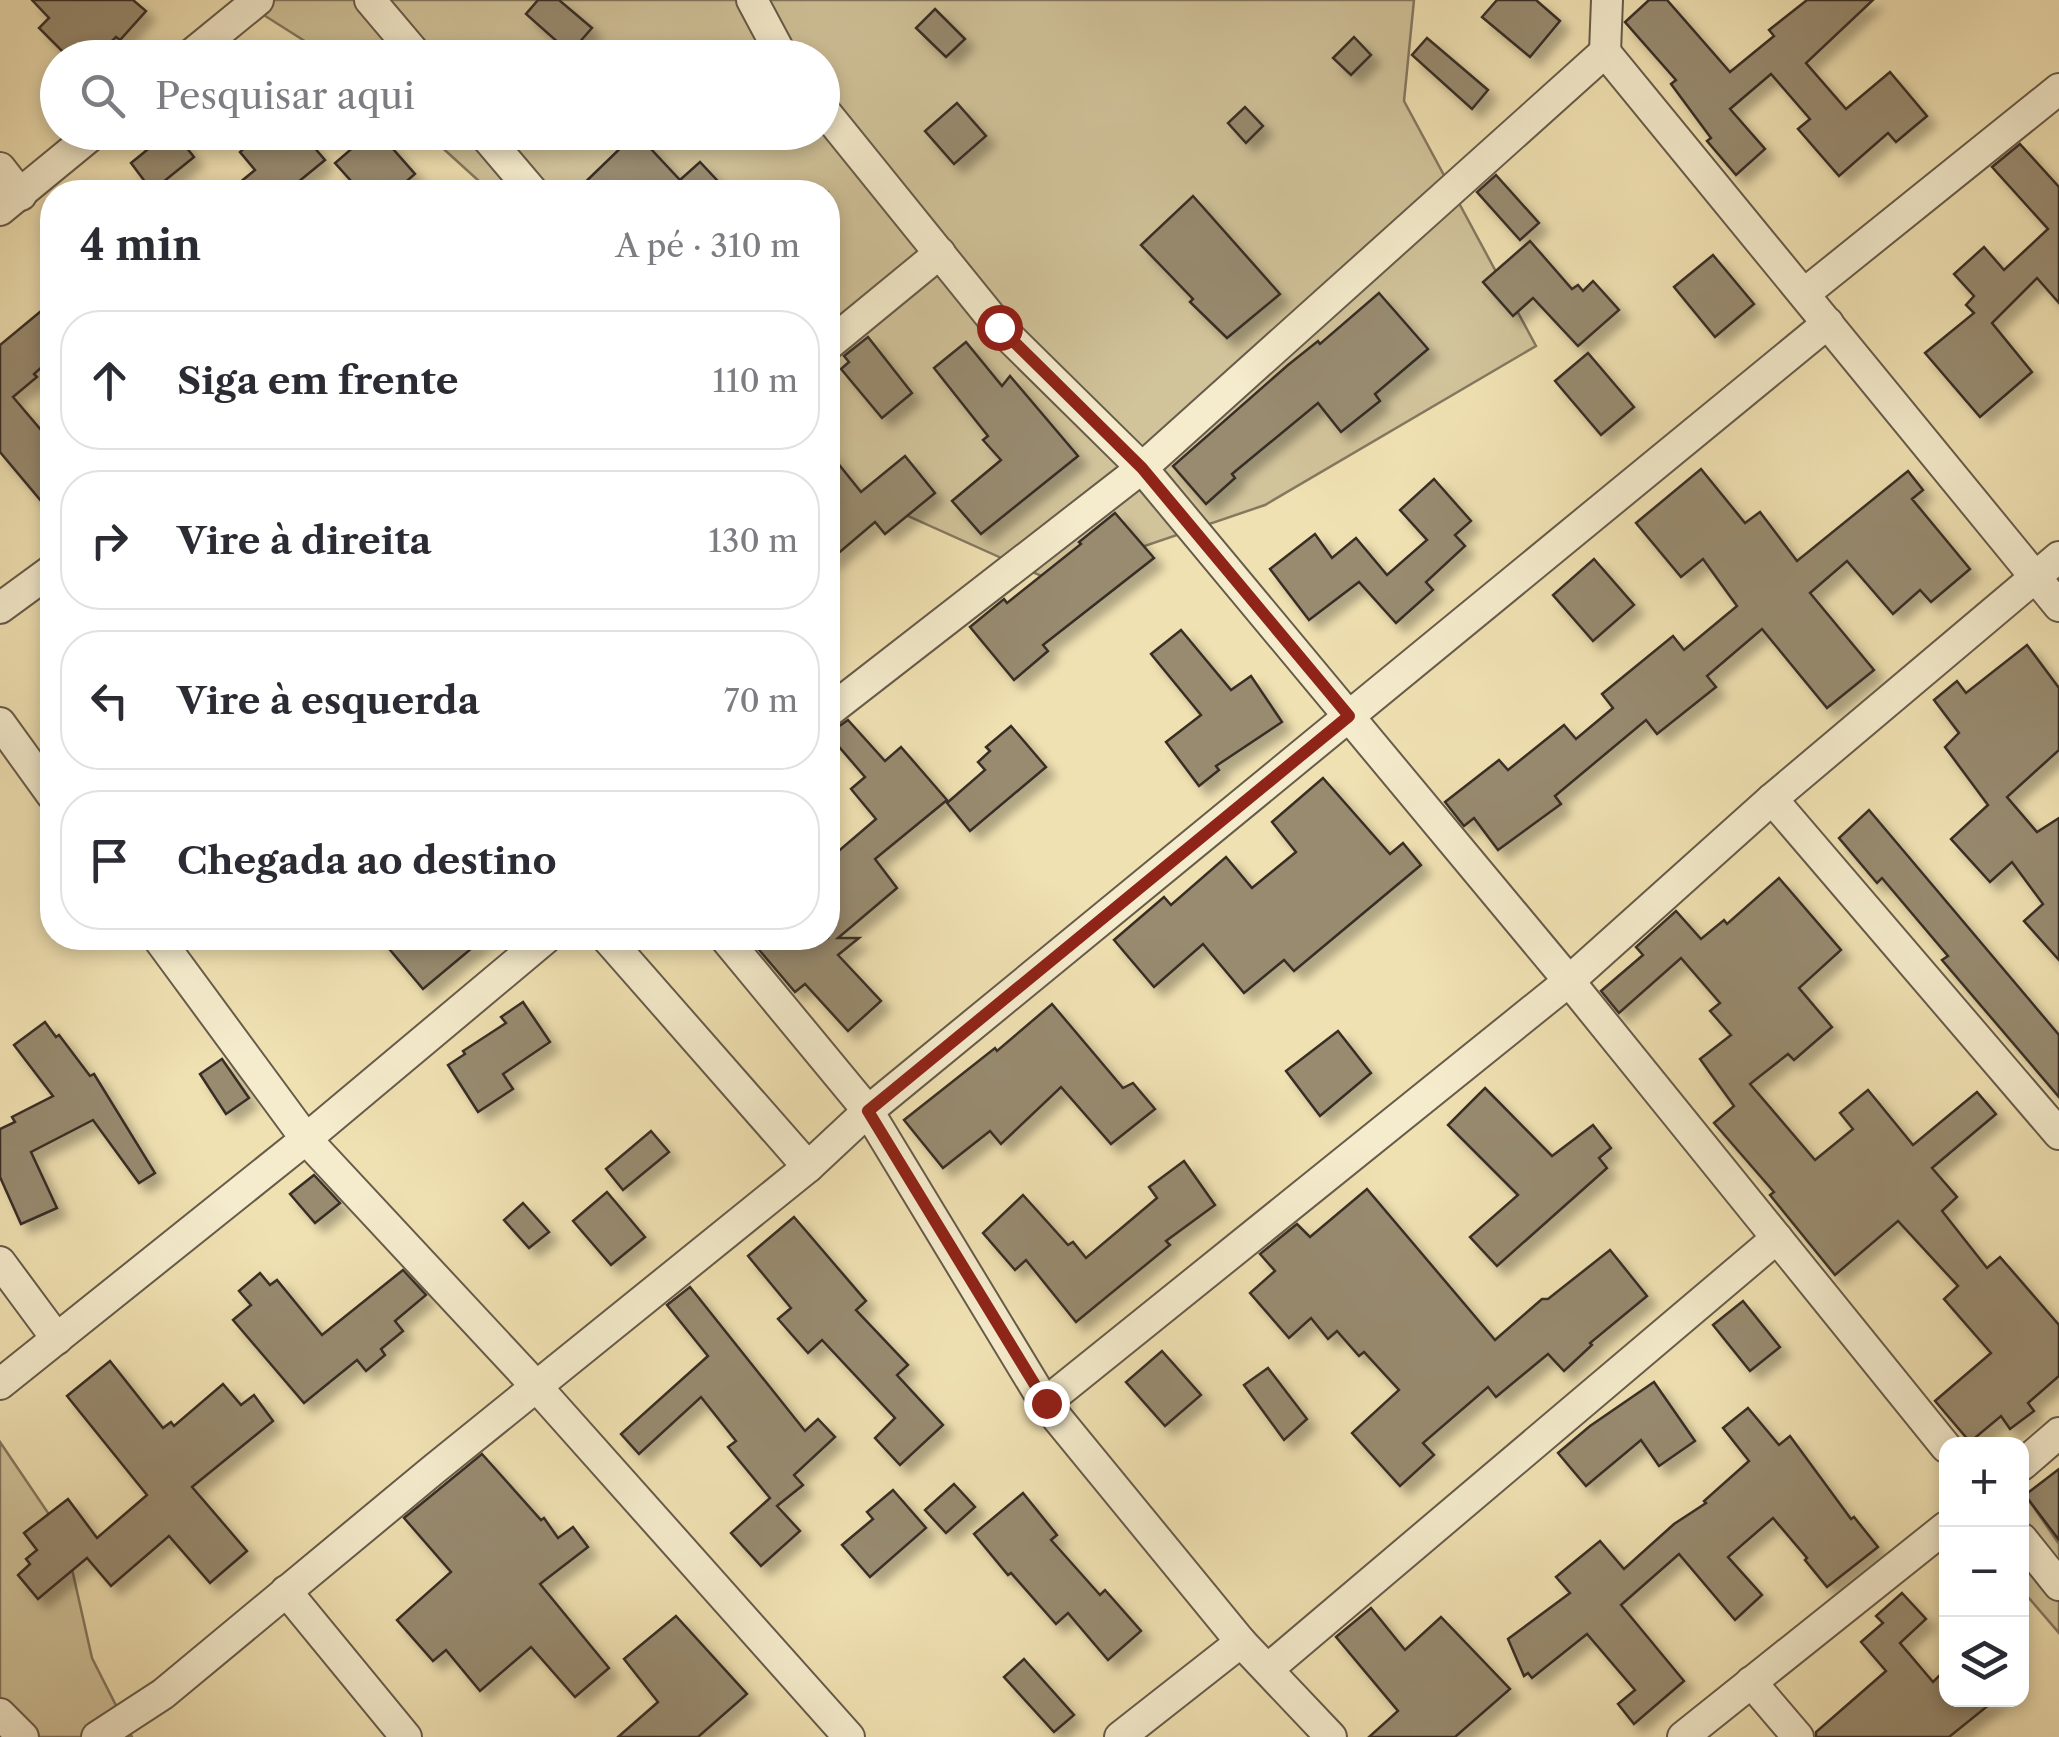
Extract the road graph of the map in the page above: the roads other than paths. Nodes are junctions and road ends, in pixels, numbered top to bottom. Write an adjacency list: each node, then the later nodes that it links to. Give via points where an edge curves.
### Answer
1 (258, 0): 5 (street)
2 (370, 0): 6 (street)
3 (752, 0): 7 (street)
4 (1606, 0): 8 (street)
5 (210, 40)
6 (403, 40)
7 (773, 40)
8 (1605, 52): 18 (street); 21 (street)
9 (2059, 89): 18 (street)
10 (840, 130): 17 (street)
11 (76, 150): 14 (street)
12 (497, 150): 15 (street)
13 (0, 168): 16 (street)
14 (43, 180)
15 (523, 180)
16 (29, 193)
17 (940, 253): 20 (street); 21 (street, via 999,327)
18 (1804, 294): 19 (street)
19 (1828, 323): 23 (street); 28 (street)
20 (840, 335)
21 (1142, 468): 27 (street); 28 (street)
22 (2059, 557): 23 (street)
23 (2036, 578): 25 (street); 31 (street)
24 (40, 579): 26 (street)
25 (2059, 606)
26 (0, 608)
27 (840, 703)
28 (1349, 716): 36 (street); 37 (street)
29 (0, 723): 30 (street)
30 (40, 778)
31 (1772, 799): 36 (street); 38 (street)
32 (167, 950): 39 (street)
33 (532, 950): 39 (street)
34 (617, 950): 40 (street)
35 (735, 950): 37 (street)
36 (1569, 982): 41 (street); 46 (street)
37 (868, 1111): 40 (street); 46 (street)
38 (2059, 1134)
39 (306, 1139): 43 (street); 45 (street)
40 (808, 1168): 45 (street)
41 (1778, 1238): 48 (street); 55 (street)
42 (0, 1262): 43 (street)
43 (57, 1339): 44 (street)
44 (0, 1384)
45 (536, 1386): 53 (street); 61 (street)
46 (1046, 1403): 54 (street)
47 (2059, 1432): 49 (street)
48 (1939, 1437)
49 (2029, 1459)
50 (1939, 1533): 56 (street)
51 (2029, 1548): 52 (street)
52 (2059, 1584)
53 (286, 1590): 59 (street, via 163,1694); 60 (street)
54 (1241, 1642): 55 (street); 62 (street)
55 (1268, 1669): 63 (street)
56 (1751, 1682): 64 (street); 65 (street)
57 (0, 1714): 58 (street)
58 (22, 1737)
59 (97, 1737)
60 (406, 1737)
61 (848, 1737)
62 (1120, 1737)
63 (1331, 1737)
64 (1684, 1737)
65 (1798, 1737)

